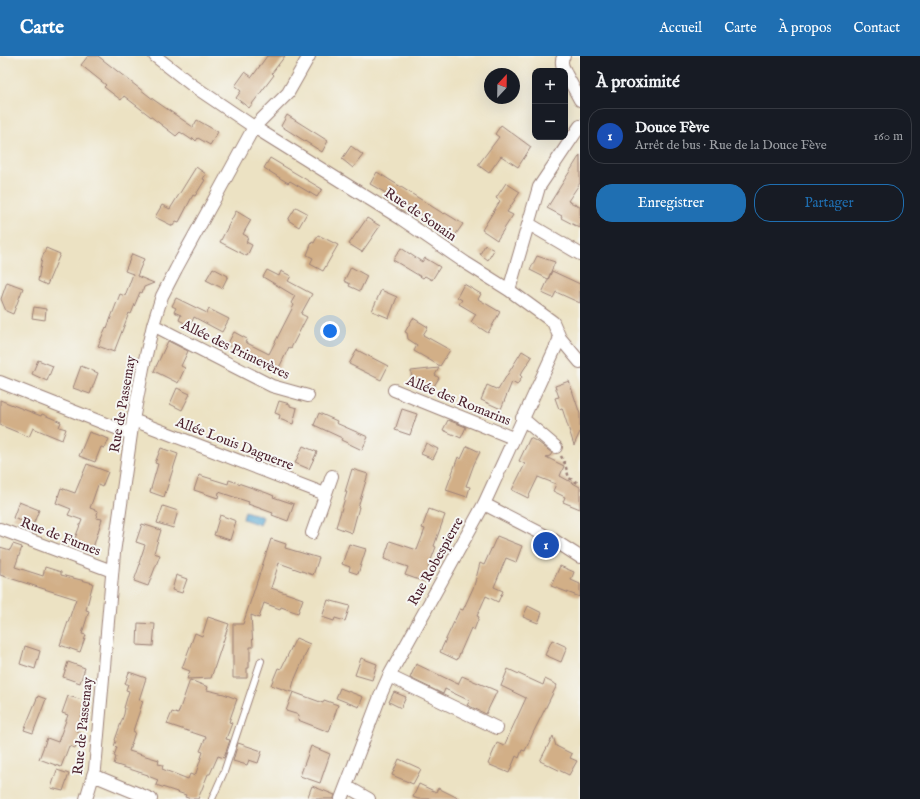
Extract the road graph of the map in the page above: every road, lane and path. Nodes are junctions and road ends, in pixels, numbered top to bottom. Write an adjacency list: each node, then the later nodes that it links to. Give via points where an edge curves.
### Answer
1 (155, 56): 8 (street, Rue de Souain, via 192,85)
2 (309, 56): 8 (street, Rue de Passemay, via 288,93)
3 (564, 56): 4 (street)
4 (564, 68)
5 (568, 77): 6 (street)
6 (580, 100)
7 (580, 126): 9 (street, via 539,187)
8 (254, 127): 11 (street, Rue de Souain); 12 (street, Rue de Passemay, via 166,289)
9 (529, 224): 10 (street); 11 (street)
10 (580, 254)
11 (509, 290): 13 (street, Rue de Souain, via 553,322)
12 (153, 325): 17 (street, Allée des Primevères, via 272,386); 19 (street, Rue de Passemay)
13 (560, 338): 14 (street, Rue de Souain); 18 (street, Rue Robespierre)
14 (580, 362)
15 (0, 382): 20 (street)
16 (394, 390): 21 (street, Allée des Romarins)
17 (308, 396)
18 (522, 418): 21 (street, Rue Robespierre); 22 (street)
19 (133, 420): 20 (street, Rue de Passemay); 25 (street, Allée Louis Daguerre)
20 (131, 434): 30 (street, Rue de Passemay)
21 (513, 438): 26 (street, Rue Robespierre)
22 (556, 447): 24 (path, via 569,478)
23 (332, 476): 25 (street)
24 (580, 484)
25 (325, 494): 28 (street)
26 (484, 504): 29 (street, via 552,539); 32 (street, Rue Robespierre)
27 (0, 529): 30 (street, Rue de Furnes)
28 (312, 533)
29 (580, 557)
30 (112, 571): 34 (street, Rue de Passemay)
31 (260, 661): 38 (lane, via 224,772)
32 (389, 676): 33 (street); 35 (street, Rue Robespierre)
33 (497, 728)
34 (93, 775): 36 (street, Rue de Passemay); 37 (street)
35 (346, 786): 39 (street, Rue Robespierre); 40 (street)
36 (86, 799)
37 (151, 799)
38 (212, 799)
39 (341, 799)
40 (369, 799)

